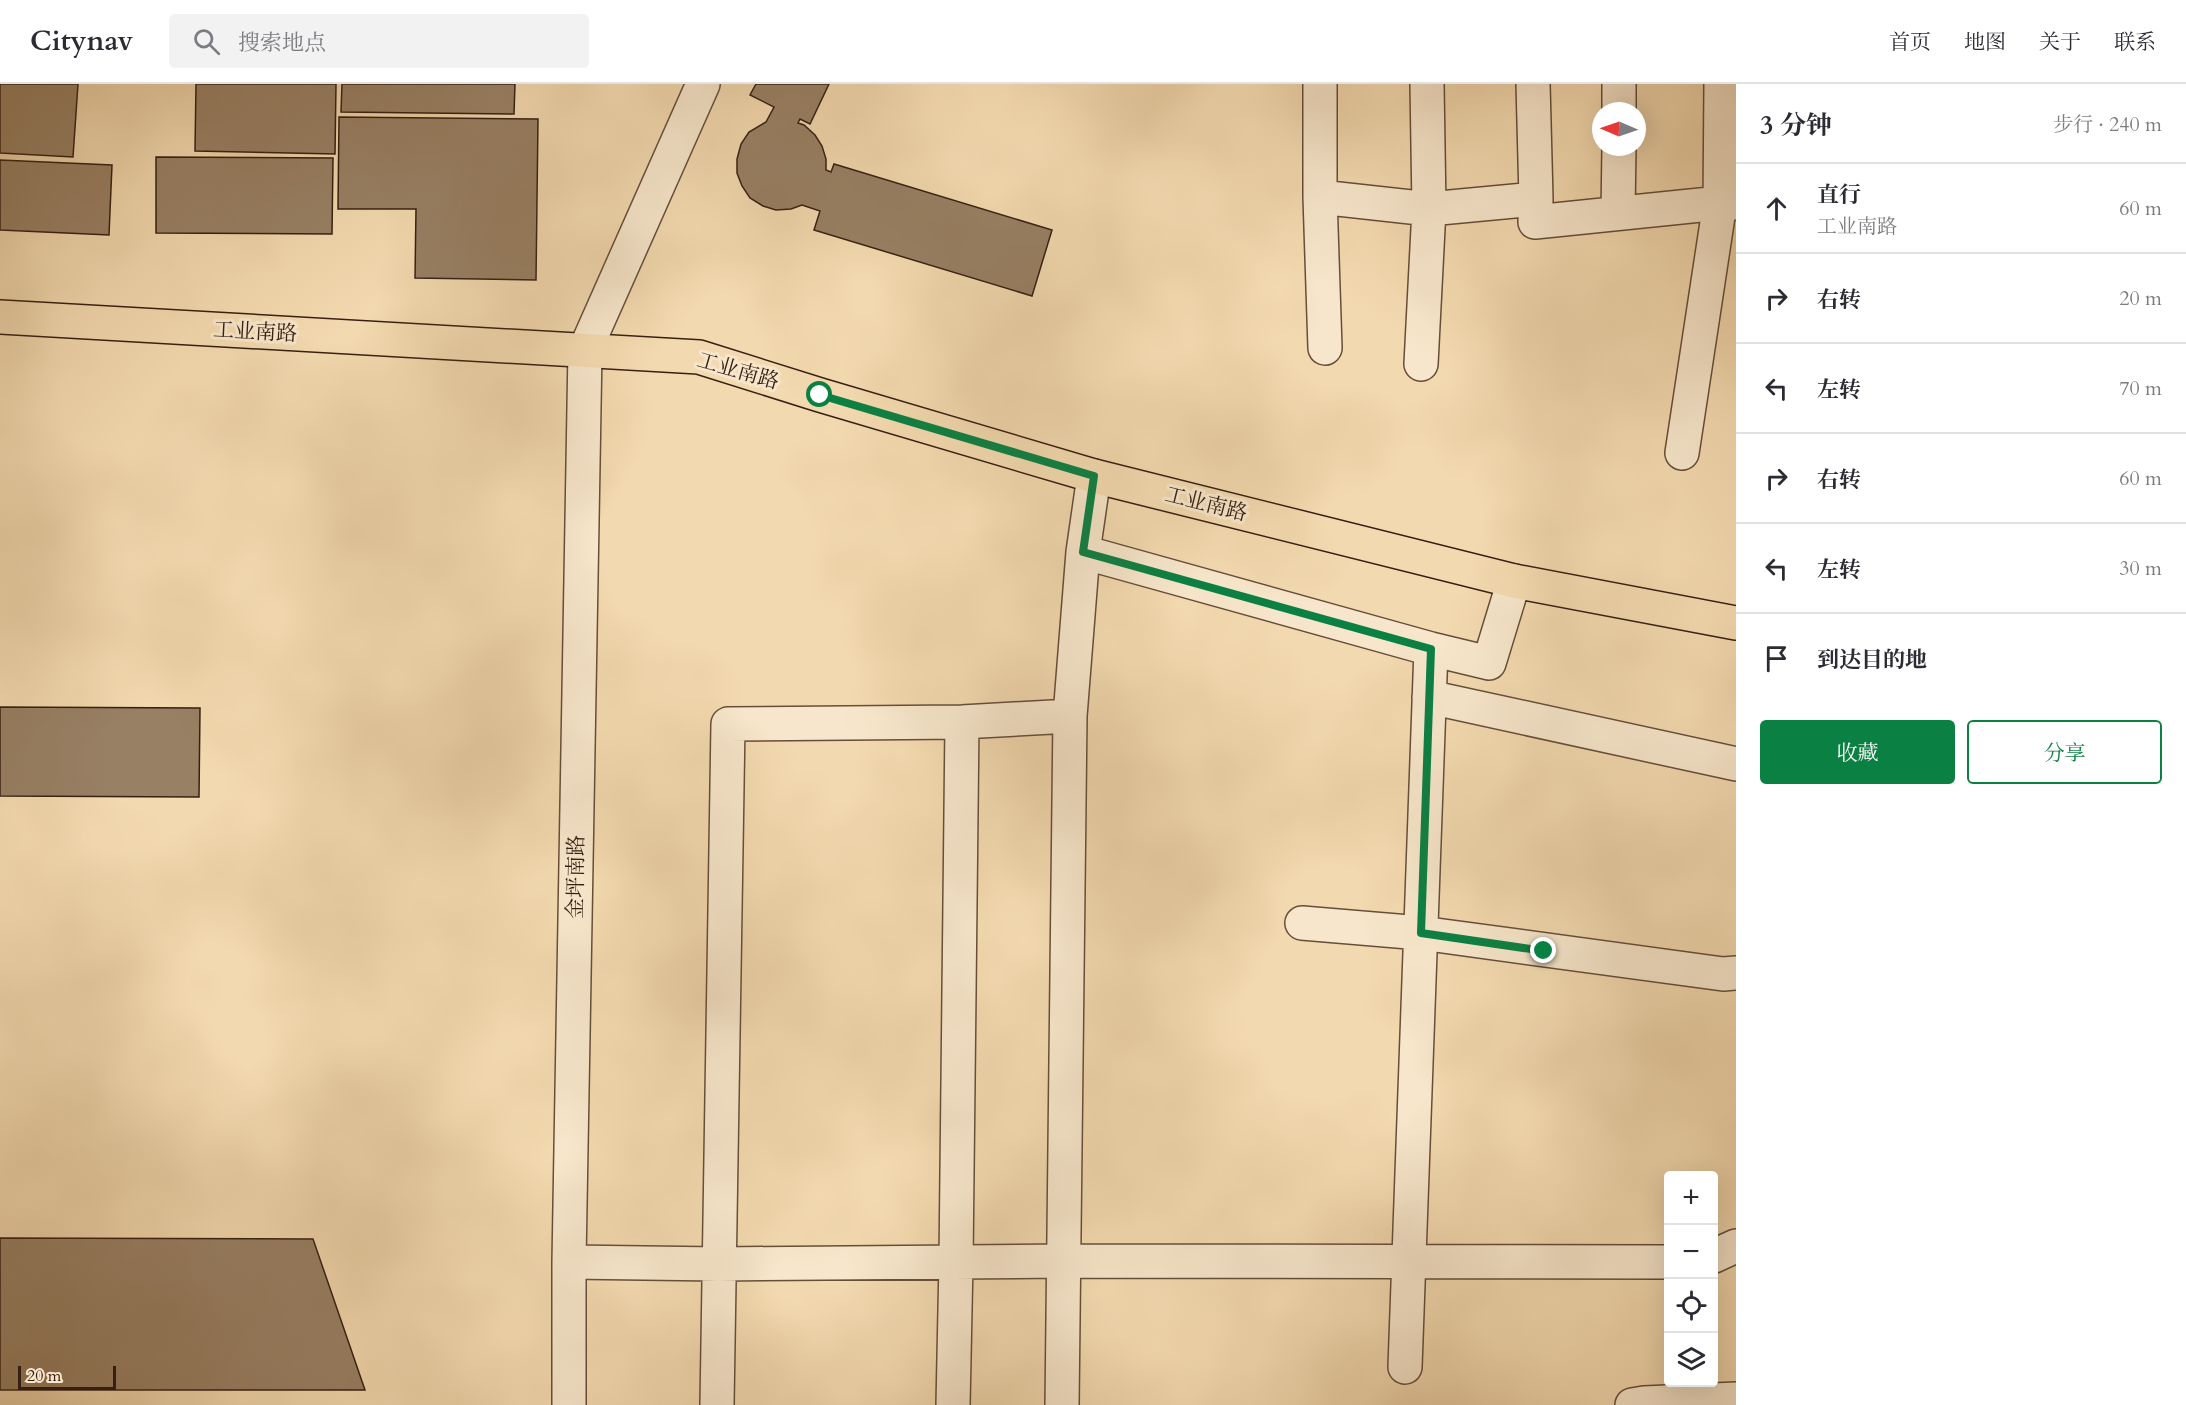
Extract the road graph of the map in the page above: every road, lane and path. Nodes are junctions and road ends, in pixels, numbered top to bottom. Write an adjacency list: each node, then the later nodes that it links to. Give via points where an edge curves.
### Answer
1 (703, 84): 16 (street)
2 (1320, 84): 9 (street)
3 (1427, 84): 12 (street)
4 (1533, 84): 10 (street)
5 (1619, 84): 7 (street)
6 (1721, 84): 11 (street)
7 (1619, 102)
8 (1619, 156): 13 (street)
9 (1320, 197): 12 (street); 15 (street)
10 (1536, 199): 12 (street); 13 (street, via 1535,222)
11 (1728, 203): 13 (street); 18 (street)
12 (1429, 209): 17 (street)
13 (1618, 213)
14 (0, 317): 16 (main road, 工业南路)
15 (1325, 348)
16 (585, 350): 19 (main road, 工业南路, via 699,357); 35 (street, 金坪南路)
17 (1421, 364)
18 (1682, 453)
19 (1094, 476): 20 (street); 21 (main road, 工业南路)
20 (1083, 552): 23 (street); 25 (street)
21 (1514, 580): 22 (main road, 工业南路); 23 (street, via 1489,663)
22 (1736, 623)
23 (1431, 649): 24 (street)
24 (1429, 697): 27 (street); 29 (street)
25 (1070, 716): 26 (street); 33 (street)
26 (962, 722): 36 (street); 38 (street, via 728,724)
27 (1736, 764)
28 (1302, 923): 29 (street)
29 (1421, 933): 30 (street, via 1701,972); 34 (street)
30 (1736, 973)
31 (1736, 1246): 32 (street)
32 (1718, 1254)
33 (1064, 1261): 34 (street); 36 (street); 45 (street)
34 (1409, 1261): 37 (street); 39 (street)
35 (569, 1262): 38 (street); 42 (street, 金坪南路)
36 (957, 1262): 38 (street); 44 (street)
37 (1664, 1262)
38 (719, 1264): 43 (street)
39 (1404, 1367)
40 (1736, 1399): 41 (street)
41 (1640, 1404)
42 (569, 1405)
43 (717, 1405)
44 (953, 1405)
45 (1062, 1405)

